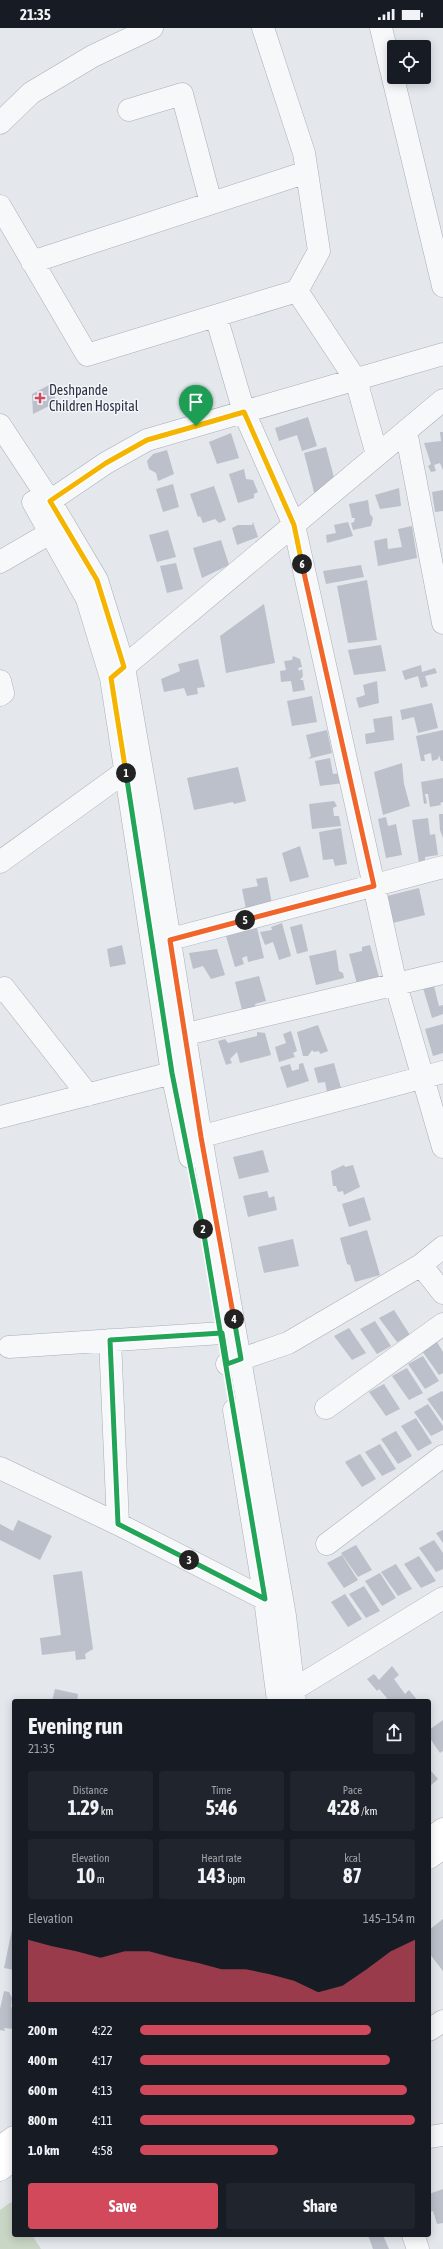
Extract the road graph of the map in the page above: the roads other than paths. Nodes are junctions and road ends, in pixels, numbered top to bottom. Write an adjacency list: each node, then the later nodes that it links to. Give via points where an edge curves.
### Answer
1 (152, 28): 5 (street, via 94,56 31,93)
2 (263, 28): 6 (street, via 304,153)
3 (381, 28): 10 (street)
4 (129, 110): 7 (street, via 182,94)
5 (0, 123)
6 (307, 172): 7 (street); 11 (street, via 319,251)
7 (211, 203): 9 (street)
8 (0, 206): 9 (street)
9 (32, 262): 12 (street, via 87,355)
10 (443, 286)
11 (297, 291): 12 (street); 14 (street)
12 (216, 316): 16 (street)
13 (443, 354): 14 (street)
14 (356, 380): 16 (street); 20 (street)
15 (443, 400): 18 (street)
16 (244, 412): 21 (street, via 147,440 106,463); 22 (street)
17 (0, 425): 21 (street)
18 (406, 431): 20 (street); 25 (street)
19 (0, 452): 21 (street)
20 (377, 455): 22 (street)
21 (44, 505): 23 (street); 26 (street, via 97,580)
22 (294, 525): 26 (street); 32 (street)
23 (50, 533): 24 (street); 26 (street, via 87,599)
24 (0, 562)
25 (443, 622)
26 (117, 672): 29 (street); 33 (street)
27 (0, 681): 28 (street, via 3,693)
28 (0, 695)
29 (126, 771): 30 (street); 33 (street)
30 (4, 852)
31 (443, 867): 32 (street)
32 (374, 886): 33 (street); 35 (street)
33 (161, 942): 37 (street)
34 (443, 973): 35 (street)
35 (396, 985): 37 (street); 39 (street)
36 (0, 991): 40 (street, via 4,988)
37 (176, 1037): 38 (street); 42 (street)
38 (172, 1073): 40 (street); 42 (street)
39 (433, 1074): 42 (street); 43 (street)
40 (88, 1095): 41 (street)
41 (1, 1116)
42 (194, 1139): 48 (street); 51 (street)
43 (443, 1148)
44 (443, 1247): 45 (street)
45 (421, 1265): 46 (street); 51 (street, via 288,1343)
46 (443, 1293)
47 (443, 1324): 52 (street)
48 (222, 1333): 49 (street); 51 (street)
49 (110, 1340): 50 (street); 55 (street)
50 (9, 1347)
51 (234, 1361): 58 (street); 59 (street, via 285,1616)
52 (326, 1408)
53 (443, 1456): 56 (street)
54 (0, 1468): 55 (street)
55 (118, 1524): 58 (street)
56 (327, 1544)
57 (443, 1598): 59 (street)
58 (265, 1599): 59 (street)
59 (287, 1697)
60 (443, 1829): 61 (main road)
61 (431, 1838)
62 (443, 1848): 63 (main road)
63 (431, 1857)
64 (443, 2021): 65 (street)
65 (431, 2029)
66 (443, 2136): 67 (street)
67 (431, 2137)
68 (12, 2138): 69 (main road)
69 (0, 2147)
70 (12, 2161): 71 (main road)
71 (0, 2170)
72 (414, 2237): 73 (street)
73 (418, 2249)

